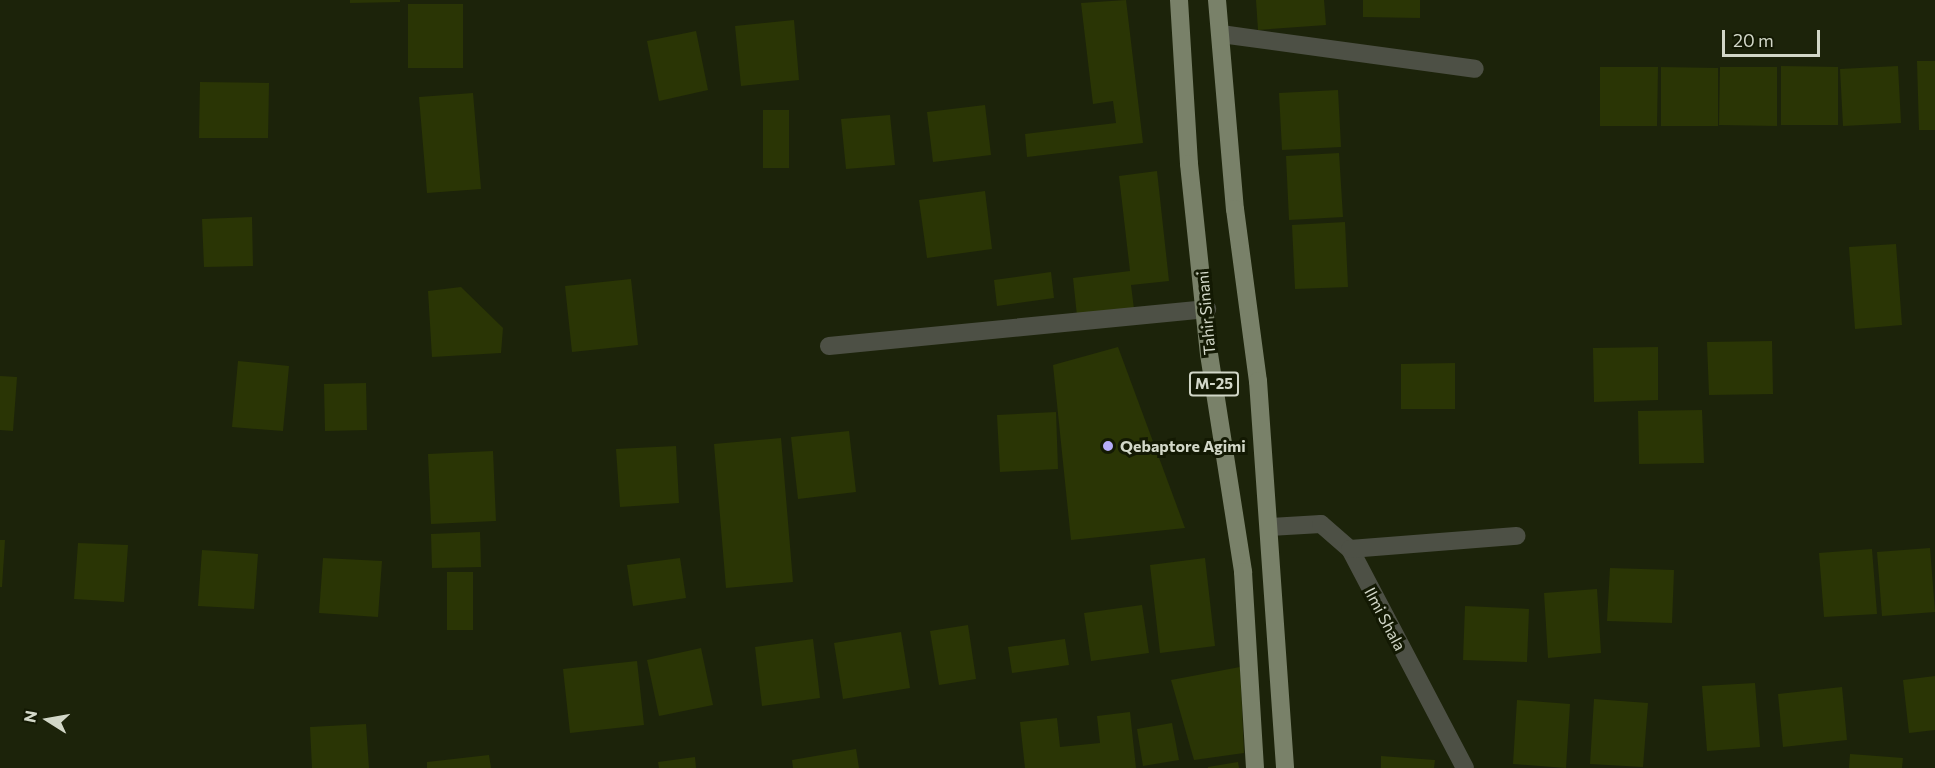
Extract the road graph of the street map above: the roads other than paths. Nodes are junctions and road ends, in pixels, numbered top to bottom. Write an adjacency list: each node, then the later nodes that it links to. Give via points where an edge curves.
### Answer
1 (1179, 0): 5 (main road, Tahir Sinani / M-25, via 1189,164)
2 (1217, 0): 3 (main road, M-25)
3 (1221, 34): 4 (street); 7 (main road, M-25, via 1235,209 1258,381)
4 (1475, 69)
5 (1207, 309): 6 (street); 10 (main road, Tahir Sinani / M-25, via 1227,482 1241,549)
6 (829, 346)
7 (1269, 527): 9 (street, Ilmi Shala, via 1321,524); 11 (main road, M-25)
8 (1516, 536): 9 (street)
9 (1350, 549): 12 (street, Ilmi Shala)
10 (1254, 768)
11 (1285, 768)
12 (1465, 768)

